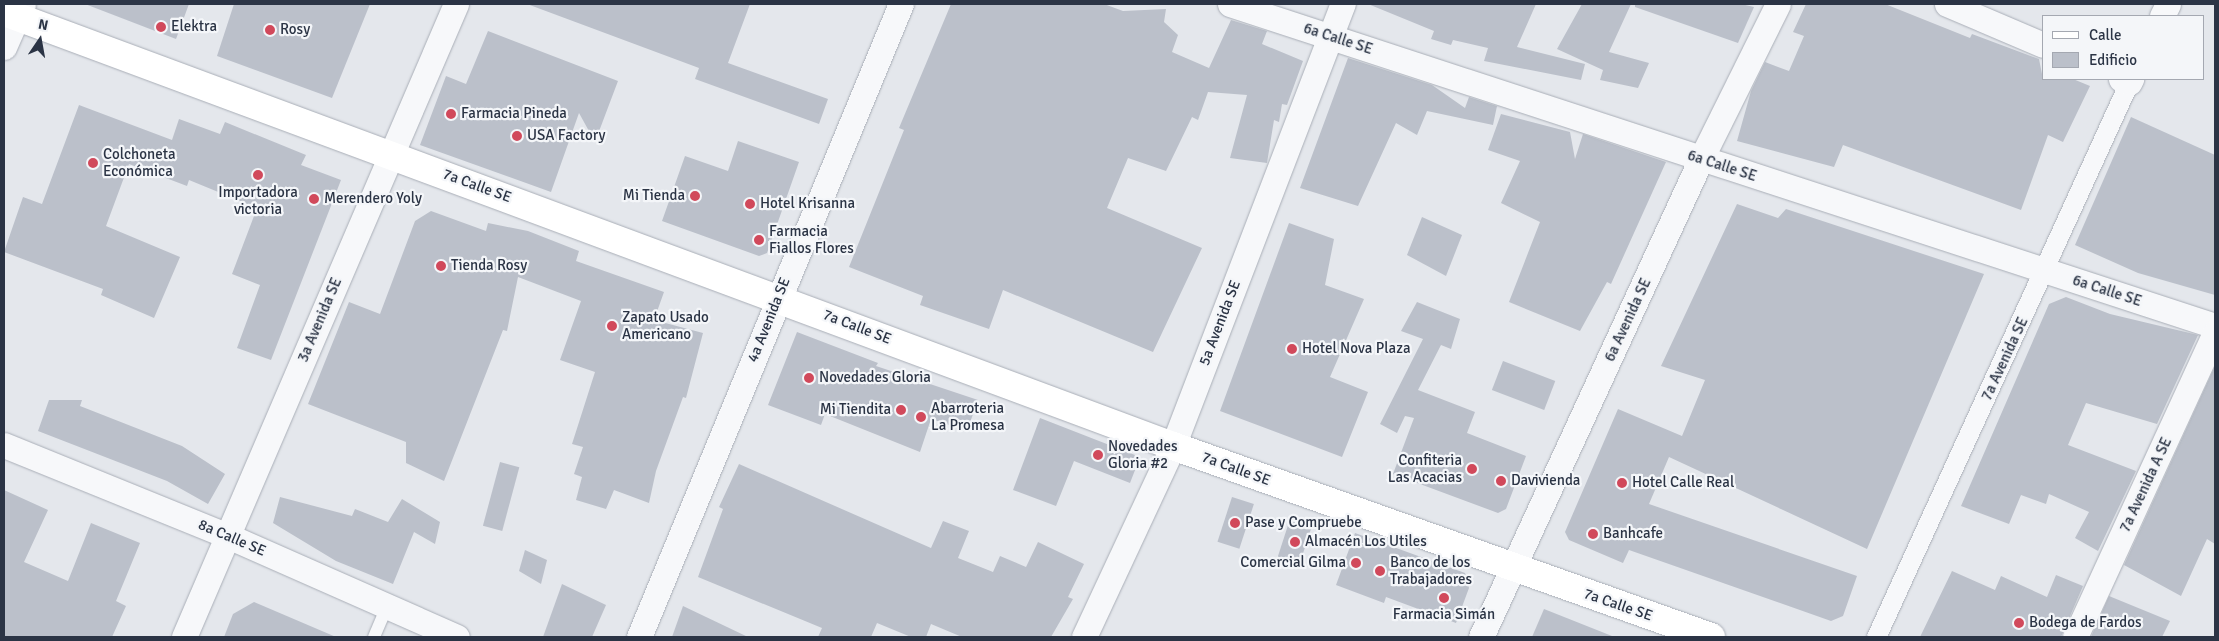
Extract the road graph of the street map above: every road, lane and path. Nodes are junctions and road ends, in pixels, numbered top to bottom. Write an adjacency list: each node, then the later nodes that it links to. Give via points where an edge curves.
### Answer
1 (456, 4): 12 (street, 3a Avenida SE)
2 (901, 4): 15 (street, 4a Avenida SE)
3 (1230, 4): 8 (street, 6a Calle SE)
4 (1343, 4): 8 (street, 5a Avenida SE)
5 (1778, 4): 13 (street, 6a Avenida SE)
6 (1959, 6): 9 (street)
7 (14, 11): 10 (street); 12 (main road, 7a Calle SE)
8 (1330, 36): 13 (street, 6a Calle SE); 19 (street, 5a Avenida SE)
9 (2042, 45)
10 (4, 47)
11 (2127, 80): 14 (street, 7a Avenida SE)
12 (391, 154): 15 (main road, 7a Calle SE); 20 (street, 3a Avenida SE)
13 (1701, 160): 14 (street, 6a Calle SE); 21 (street, 6a Avenida SE)
14 (2046, 271): 16 (street, 6a Calle SE); 31 (street, 7a Avenida SE)
15 (779, 297): 19 (main road, 7a Calle SE); 27 (street, 4a Avenida SE)
16 (2215, 326)
17 (2215, 332): 32 (street, 7a Avenida A SE)
18 (4, 445): 20 (street, 8a Calle SE)
19 (1172, 446): 21 (main road, 7a Calle SE); 28 (street, 5a Avenida SE)
20 (228, 536): 22 (street, 8a Calle SE); 24 (street, 3a Avenida SE)
21 (1514, 568): 23 (main road, 7a Calle SE); 29 (street, 6a Avenida SE)
22 (387, 606): 25 (lane); 26 (street, 8a Calle SE)
23 (1683, 632): 30 (main road, 7a Calle SE)
24 (184, 637)
25 (374, 637)
26 (457, 637)
27 (639, 637)
28 (1086, 637)
29 (1481, 637)
30 (1712, 637)
31 (1876, 637)
32 (2075, 637)

